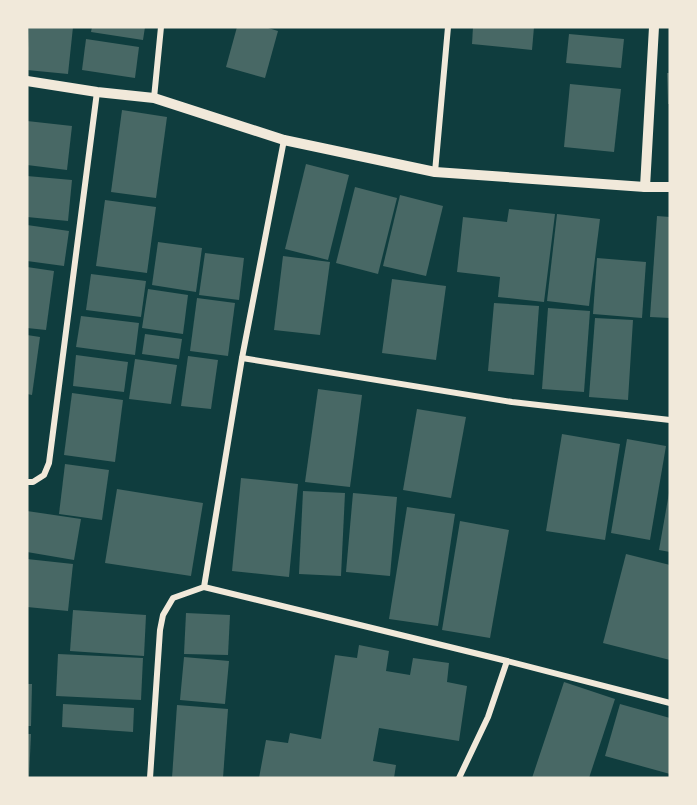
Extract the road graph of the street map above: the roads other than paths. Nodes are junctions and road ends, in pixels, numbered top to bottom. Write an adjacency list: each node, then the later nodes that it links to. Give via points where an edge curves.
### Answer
1 (161, 27): 6 (street)
2 (448, 27): 8 (street)
3 (654, 27): 9 (street)
4 (27, 81): 5 (street)
5 (97, 92): 6 (street); 13 (street, via 48,463 44,475)
6 (154, 98): 7 (street)
7 (284, 140): 8 (street); 11 (street)
8 (435, 172): 9 (street)
9 (645, 187): 10 (street)
10 (670, 187)
11 (242, 358): 12 (street, via 512,402); 14 (street)
12 (670, 420)
13 (27, 482)
14 (204, 586): 15 (street); 17 (street, via 173,598 163,615)
15 (507, 661): 16 (street); 18 (street, via 488,717)
16 (670, 703)
17 (150, 778)
18 (459, 778)

